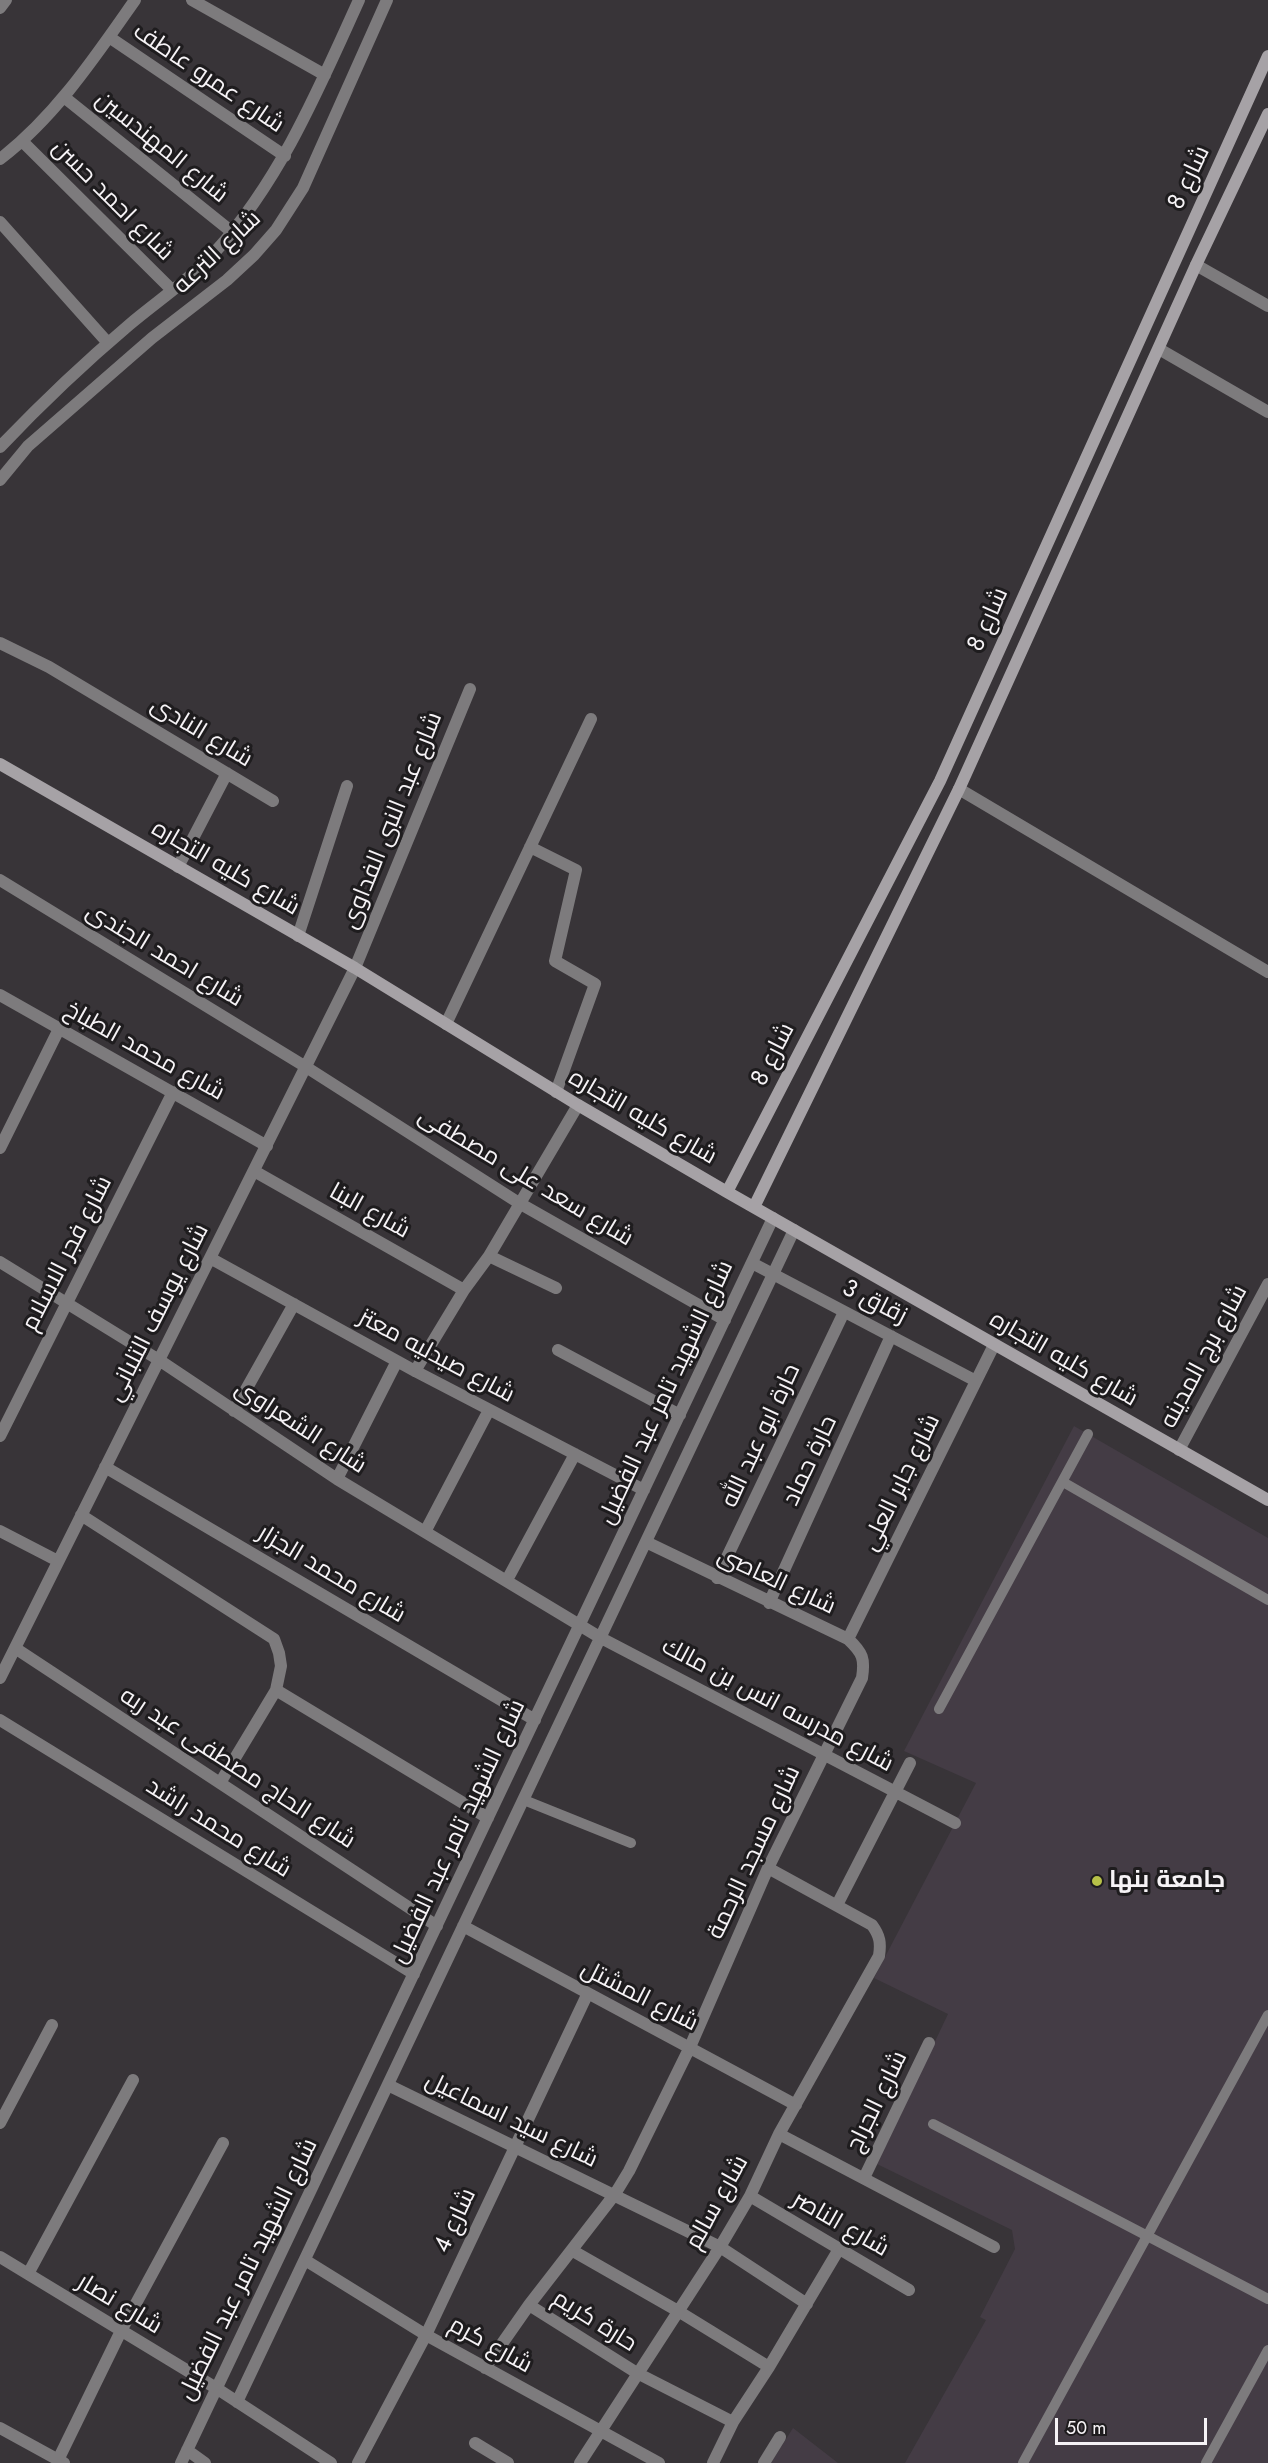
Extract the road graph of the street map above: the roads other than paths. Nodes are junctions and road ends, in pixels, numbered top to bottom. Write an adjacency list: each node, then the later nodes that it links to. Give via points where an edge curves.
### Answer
1 (6, 0): 6 (street)
2 (135, 0): 7 (street)
3 (192, 0): 9 (street)
4 (359, 0): 9 (street, شارع الترعه)
5 (387, 0): 26 (street, شارع الترعه, via 303,188 276,230 227,280 152,338 28,446)
6 (0, 8)
7 (109, 37): 10 (street); 13 (street, شارع عمرو عاطف)
8 (1268, 56): 15 (street, شارع 8)
9 (325, 75): 13 (street, شارع الترعه)
10 (64, 97): 12 (street); 18 (street, شارع المهندسين)
11 (1266, 122): 16 (street, شارع 8)
12 (23, 142): 14 (street); 20 (street, شارع احمد حسن)
13 (285, 156): 18 (street, شارع الترعه, via 261,196)
14 (0, 159)
15 (1217, 170): 16 (street); 28 (street, شارع 8)
16 (1236, 181): 19 (street, شارع 8)
17 (0, 222): 22 (street)
18 (232, 232): 20 (street, شارع الترعه, via 214,254)
19 (1196, 265): 21 (street); 23 (street, شارع 8)
20 (171, 290): 22 (street, شارع الترعه)
21 (1268, 306)
22 (108, 343): 25 (street, شارع الترعه)
23 (1159, 349): 24 (street); 30 (street, شارع 8)
24 (1268, 412)
25 (0, 447)
26 (0, 480)
27 (0, 643): 33 (street, شارع النادى, via 49,667)
28 (983, 684): 30 (street); 53 (street, شارع 8, via 940,781)
29 (470, 689): 41 (street, شارع عبد النبى الفداوى)
30 (1003, 693): 35 (street, شارع 8)
31 (591, 719): 37 (street)
32 (0, 764): 38 (street, شارع كليه التجاره)
33 (227, 773): 36 (street, شارع النادى); 38 (street)
34 (347, 786): 40 (street)
35 (959, 789): 42 (street); 55 (street, شارع 8)
36 (273, 801)
37 (530, 847): 44 (street); 48 (street, via 576,870 555,961 595,984)
38 (178, 867): 40 (street, شارع كليه التجاره)
39 (0, 880): 46 (street, شارع احمد الجندى)
40 (298, 936): 41 (street, شارع كليه التجاره)
41 (356, 968): 44 (street, شارع كليه التجاره); 46 (street, شارع يوسف التلباني)
42 (1268, 972)
43 (0, 995): 45 (street, شارع محمد الطباخ)
44 (446, 1024): 48 (street, شارع كليه التجاره)
45 (59, 1029): 47 (street, شارع محمد الطباخ); 51 (street)
46 (306, 1067): 50 (street, شارع يوسف التلباني); 54 (street, شارع سعد على مصطفى)
47 (173, 1092): 50 (street, شارع محمد الطباخ); 66 (street, شارع فجر الاسلام)
48 (556, 1092): 49 (street, شارع كليه التجاره)
49 (578, 1105): 53 (street, شارع كليه التجاره); 54 (street)
50 (267, 1146): 52 (street, شارع يوسف التلباني)
51 (0, 1148)
52 (254, 1171): 59 (street, شارع يوسف التلباني); 65 (street, شارع البنا)
53 (727, 1192): 55 (street, شارع كليه التجاره)
54 (519, 1203): 58 (street); 69 (street, شارع سعد على مصطفى)
55 (755, 1205): 56 (street, شارع كليه التجاره)
56 (774, 1218): 57 (street, شارع كليه التجاره); 61 (street, شارع الشهيد تامر عبد الفضيل)
57 (794, 1230): 62 (street, شارع الشهيد تامر عبد الفضيل); 71 (street, شارع كليه التجاره)
58 (489, 1256): 64 (street); 65 (street)
59 (210, 1258): 67 (street, شارع صيدليه معتز); 73 (street, شارع يوسف التلباني)
60 (0, 1262): 66 (street, شارع الشعراوى)
61 (752, 1263): 62 (street, زقاق 3); 69 (street, شارع الشهيد تامر عبد الفضيل)
62 (773, 1275): 68 (street, زقاق 3); 92 (street, شارع الشهيد تامر عبد الفضيل)
63 (1268, 1284): 82 (street, شارع برج المدينه)
64 (556, 1288)
65 (464, 1290): 75 (street)
66 (67, 1302): 73 (street, شارع الشعراوى); 81 (street, شارع فجر الاسلام)
67 (294, 1304): 74 (street, شارع صيدليه معتز); 78 (street)
68 (844, 1312): 70 (street, زقاق 3); 94 (street, حارة ابو عبد الله)
69 (725, 1320): 79 (street, شارع الشهيد تامر عبد الفضيل)
70 (891, 1336): 76 (street, زقاق 3); 97 (street, حارة حماد)
71 (994, 1345): 76 (street, شارع جابر العلي); 82 (street, شارع كليه التجاره)
72 (558, 1350): 79 (street)
73 (159, 1360): 78 (street, شارع الشعراوى); 84 (street, شارع يوسف التلباني)
74 (397, 1361): 75 (street, شارع صيدليه معتز); 85 (street)
75 (415, 1371): 77 (street, شارع صيدليه معتز)
76 (976, 1381): 100 (street, شارع جابر العلي)
77 (489, 1410): 83 (street, شارع صيدليه معتز); 90 (street)
78 (234, 1411): 85 (street, شارع الشعراوى)
79 (680, 1415): 87 (street, شارع الشهيد تامر عبد الفضيل)
80 (1088, 1434): 86 (lane)
81 (0, 1436)
82 (1179, 1450): 88 (street, شارع كليه التجاره)
83 (575, 1454): 87 (street, شارع صيدليه معتز); 95 (street)
84 (105, 1467): 89 (street, شارع يوسف التلباني); 107 (street, شارع محمد الجزار)
85 (337, 1479): 90 (street, شارع الشعراوى)
86 (1063, 1482): 96 (lane); 105 (lane)
87 (644, 1490): 98 (street, شارع الشهيد تامر عبد الفضيل)
88 (1268, 1500)
89 (81, 1515): 93 (street, شارع يوسف التلباني); 104 (street, via 274,1639 281,1666)
90 (426, 1530): 95 (street, شارع الشعراوى)
91 (0, 1531): 93 (street)
92 (646, 1542): 94 (street, شارع العاصى); 99 (street, شارع الشهيد تامر عبد الفضيل)
93 (58, 1561): 101 (street, شارع يوسف التلباني)
94 (717, 1578): 97 (street, شارع العاصى)
95 (507, 1580): 98 (street, شارع الشعراوى)
96 (1268, 1600)
97 (769, 1603): 100 (street, شارع العاصى)
98 (580, 1625): 99 (street, شارع مدرسه انس بن مالك); 107 (street, شارع الشهيد تامر عبد الفضيل)
99 (601, 1638): 108 (street, شارع مدرسه انس بن مالك); 112 (street, شارع الشهيد تامر عبد الفضيل)
100 (848, 1640): 103 (street, شارع العاصى, via 860,1651)
101 (15, 1648): 102 (street, شارع يوسف التلباني); 110 (street, شارع الحاج مصطفى عبد ربه)
102 (0, 1678)
103 (862, 1678): 108 (street, شارع مسجد الرحمة)
104 (276, 1690): 110 (street); 113 (street)
105 (939, 1710)
106 (0, 1720): 120 (street, شارع محمد راشد)
107 (535, 1720): 113 (street, شارع الشهيد تامر عبد الفضيل)
108 (824, 1755): 111 (street, شارع مدرسه انس بن مالك); 116 (street, شارع مسجد الرحمة)
109 (910, 1763): 111 (street)
110 (220, 1783): 118 (street, شارع الحاج مصطفى عبد ربه)
111 (894, 1792): 114 (street, شارع مدرسه انس بن مالك); 117 (street)
112 (524, 1800): 115 (lane); 119 (street, شارع الشهيد تامر عبد الفضيل)
113 (488, 1818): 118 (street, شارع الشهيد تامر عبد الفضيل)
114 (955, 1823)
115 (631, 1843)
116 (768, 1868): 117 (street); 125 (street, شارع مسجد الرحمة)
117 (837, 1905): 128 (street, شارع سالم, via 872,1925 879,1934 879,1956)
118 (437, 1926): 120 (street, شارع الشهيد تامر عبد الفضيل)
119 (463, 1926): 121 (street, شارع المشتل); 127 (street, شارع الشهيد تامر عبد الفضيل)
120 (414, 1974): 156 (street, شارع الشهيد تامر عبد الفضيل)
121 (587, 1995): 125 (street, شارع المشتل); 133 (street, شارع 4)
122 (1268, 2015): 137 (lane)
123 (52, 2025): 129 (street)
124 (929, 2043): 134 (street, شارع الجراج)
125 (690, 2047): 128 (street, شارع المشتل); 135 (street, شارع مسجد الرحمة)
126 (133, 2080): 144 (street)
127 (388, 2085): 133 (street, شارع سيد اسماعيل); 143 (street, شارع الشهيد تامر عبد الفضيل)
128 (796, 2105): 131 (street, شارع سالم)
129 (0, 2123)
130 (933, 2124): 137 (lane)
131 (779, 2134): 134 (street); 136 (street, شارع سالم)
132 (223, 2143): 150 (street)
133 (514, 2147): 135 (street, شارع سيد اسماعيل); 151 (street, شارع 4)
134 (864, 2178): 139 (street)
135 (615, 2194): 138 (street, شارع سيد اسماعيل); 141 (street, شارع مسجد الرحمة)
136 (750, 2196): 138 (street, شارع سالم); 140 (street, شارع الناصر)
137 (1148, 2236): 146 (lane); 174 (lane)
138 (720, 2247): 147 (street, شارع سيد اسماعيل); 149 (street, شارع سالم)
139 (994, 2247)
140 (839, 2249): 145 (street, شارع الناصر); 147 (street)
141 (573, 2252): 148 (street, شارع مسجد الرحمة); 149 (street)
142 (0, 2258): 144 (street, شارع نصار)
143 (305, 2260): 151 (street, شارع كرم); 157 (street, شارع الشهيد تامر عبد الفضيل)
144 (28, 2274): 150 (street, شارع نصار)
145 (909, 2289)
146 (1268, 2299)
147 (807, 2304): 153 (street)
148 (529, 2306): 154 (street, شارع مسجد الرحمة); 155 (street, حارة كريم)
149 (678, 2311): 153 (street); 155 (street, شارع سالم)
150 (121, 2331): 156 (street, شارع نصار); 164 (street)
151 (426, 2335): 154 (street, شارع كرم); 168 (street, شارع 4)
152 (1268, 2350): 175 (lane)
153 (770, 2367): 158 (street)
154 (484, 2368): 160 (street, شارع كرم)
155 (637, 2373): 158 (street, حارة كريم); 160 (street, شارع سالم)
156 (216, 2388): 157 (street, شارع نصار); 163 (street, شارع الشهيد تامر عبد الفضيل)
157 (237, 2402): 167 (street, شارع نصار)
158 (734, 2422): 172 (street)
159 (0, 2428): 164 (street)
160 (601, 2431): 170 (street, شارع سالم); 171 (street, شارع كرم)
161 (780, 2437): 173 (street)
162 (474, 2443): 169 (street)
163 (187, 2450): 165 (street, شارع الشهيد تامر عبد الفضيل); 166 (street)
164 (61, 2461)
165 (181, 2463)
166 (205, 2463)
167 (331, 2463)
168 (358, 2463)
169 (508, 2463)
170 (580, 2463)
171 (660, 2463)
172 (713, 2463)
173 (764, 2463)
174 (1023, 2463)
175 (1206, 2463)

